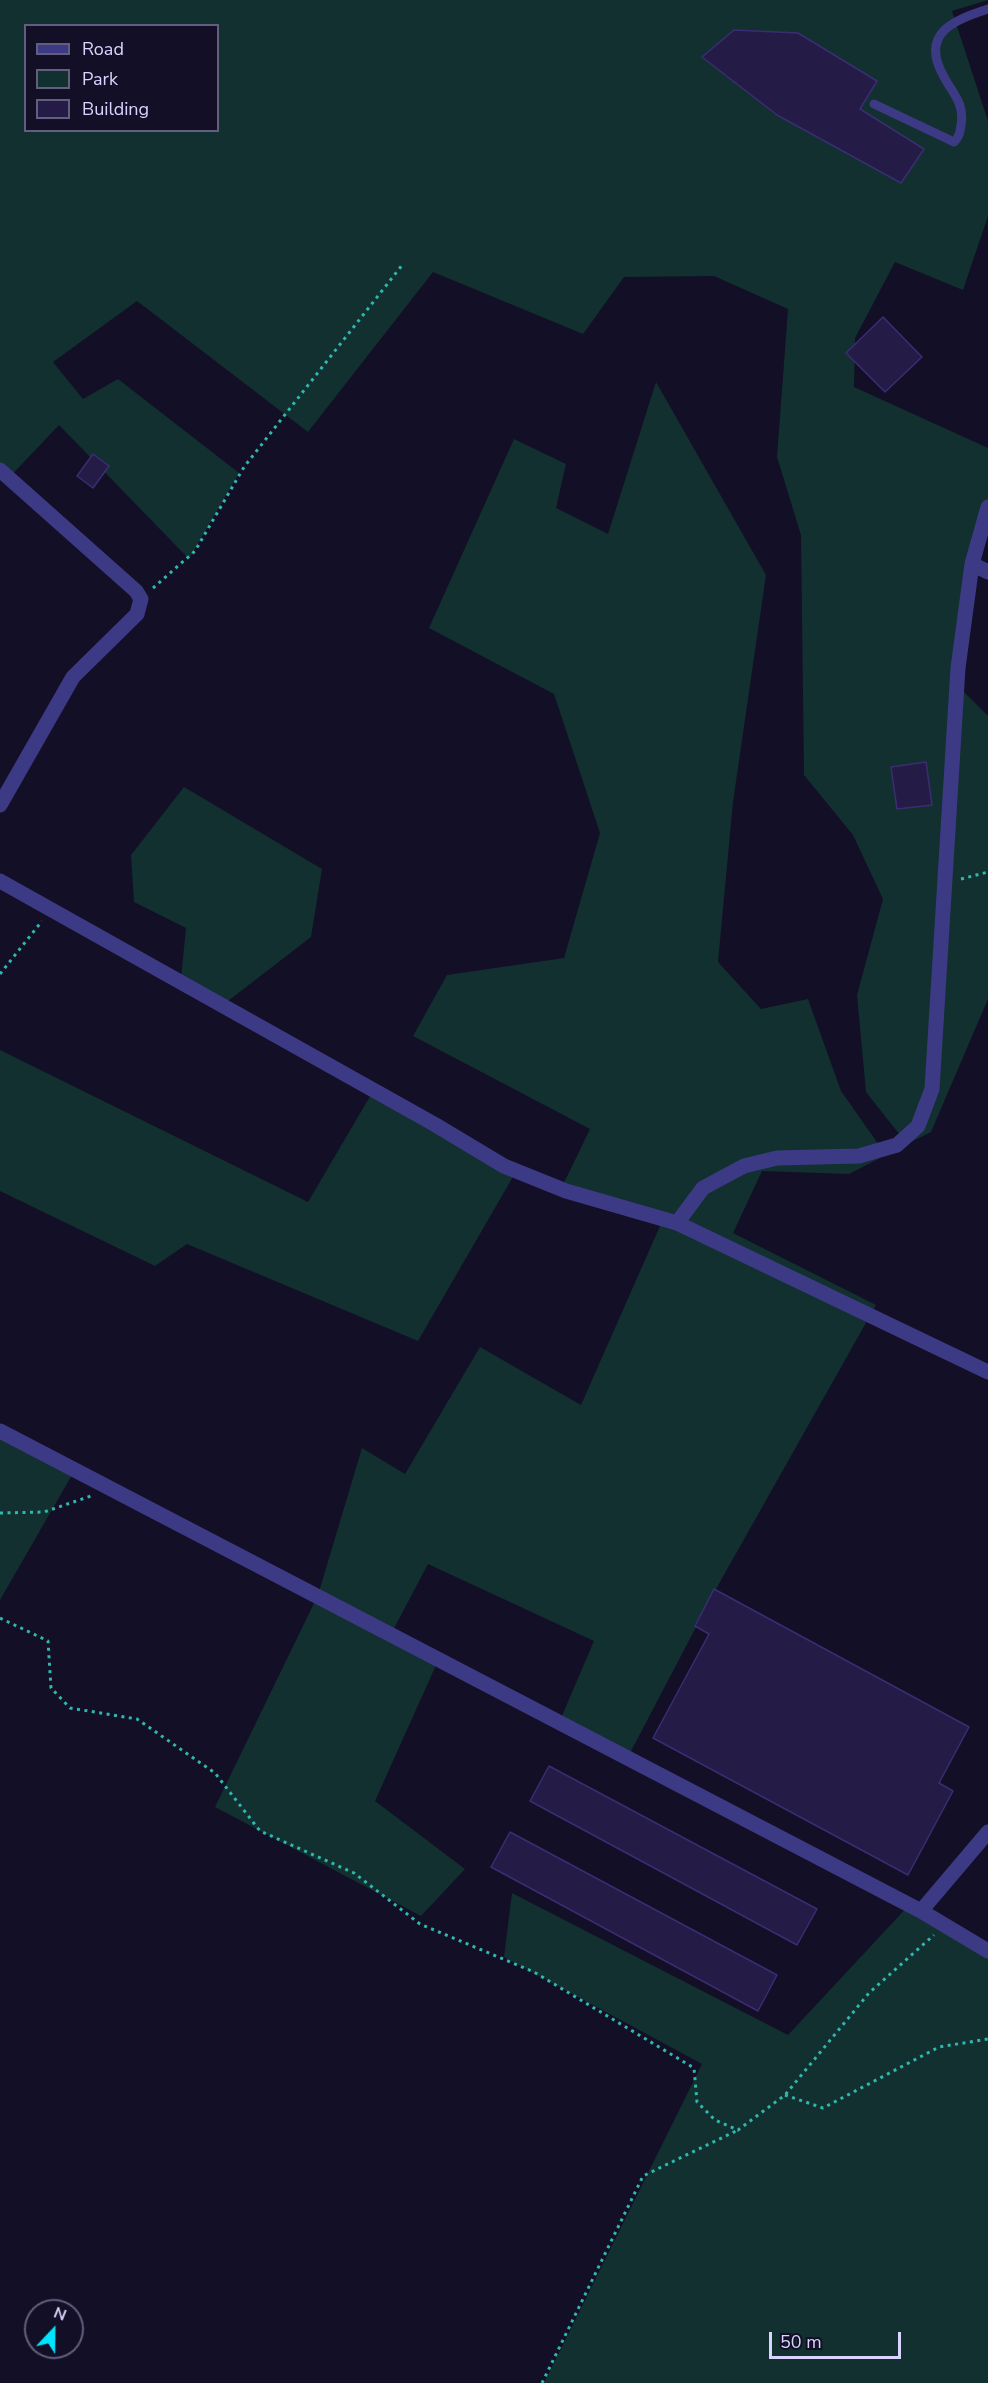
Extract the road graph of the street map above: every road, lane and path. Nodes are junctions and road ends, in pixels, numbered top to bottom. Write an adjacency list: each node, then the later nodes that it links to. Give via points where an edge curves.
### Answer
1 (988, 9): 2 (lane, via 958,19 937,40 935,56 959,99 963,115 959,137 954,142)
2 (874, 104)
3 (403, 264): 8 (path, via 244,467 195,551)
4 (0, 470): 8 (street)
5 (988, 507): 6 (street)
6 (972, 564): 7 (street); 12 (street, via 957,668)
7 (988, 572)
8 (141, 599): 9 (street, via 137,614 74,677)
9 (0, 805)
10 (988, 872): 12 (path)
11 (0, 880): 13 (street)
12 (946, 883): 15 (street, via 932,1089 918,1126 897,1145 859,1156 777,1158 744,1166 704,1188)
13 (50, 911): 14 (path); 15 (street, via 504,1166 566,1191)
14 (0, 974)
15 (677, 1223): 16 (street)
16 (988, 1372)
17 (0, 1431): 18 (street)
18 (111, 1489): 19 (path, via 44,1512); 22 (street)
19 (0, 1513)
20 (0, 1618): 27 (path, via 48,1641 51,1688 70,1708 137,1719 215,1773 260,1831 354,1873 420,1924 534,1972 694,2068 698,2102 715,2120)
21 (988, 1832): 22 (street)
22 (921, 1911): 23 (street)
23 (945, 1925): 24 (street); 26 (path, via 869,1992)
24 (988, 1951)
25 (988, 2039): 26 (path, via 939,2048 823,2108)
26 (785, 2096): 27 (path)
27 (738, 2130): 28 (path, via 643,2176)
28 (542, 2383)

